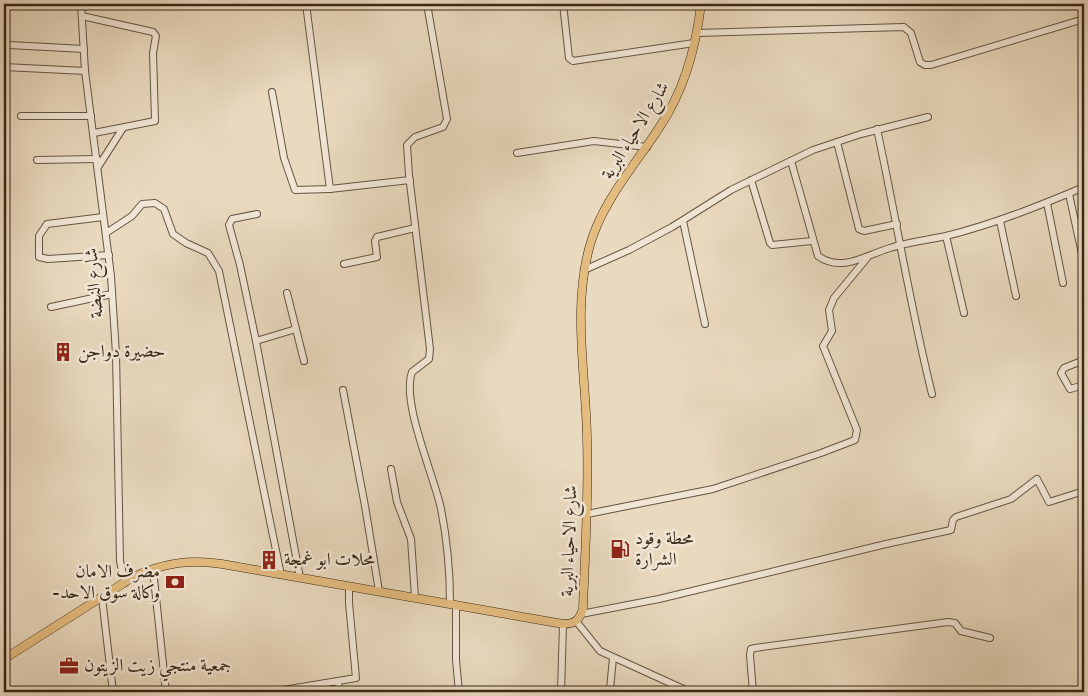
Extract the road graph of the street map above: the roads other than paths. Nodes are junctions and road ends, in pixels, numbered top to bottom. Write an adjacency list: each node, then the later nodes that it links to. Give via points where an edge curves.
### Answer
1 (81, 4): 6 (street); 7 (street, شارع النهضة)
2 (306, 4): 32 (street)
3 (427, 4): 29 (street, via 447,119 440,129 410,141 407,152)
4 (563, 4): 10 (street, via 573,61)
5 (701, 4): 9 (main road, شارع الاحياء البرية)
6 (29, 6)
7 (82, 16): 12 (street, شارع النهضة); 19 (street, via 155,34 157,118 152,123)
8 (1084, 19): 9 (street, via 931,65 920,62 911,33 904,26)
9 (697, 33): 10 (main road, شارع الاحياء البرية)
10 (694, 42): 23 (main road, شارع الاحياء البرية, via 683,84)
11 (9, 45): 12 (street)
12 (84, 49): 14 (street, شارع النهضة)
13 (4, 67): 14 (street)
14 (85, 71): 17 (street, شارع النهضة)
15 (272, 92): 32 (street, via 284,158 293,187 299,191)
16 (21, 116): 17 (street)
17 (91, 116): 21 (street, شارع النهضة)
18 (928, 117): 20 (street)
19 (123, 128): 21 (street); 28 (street)
20 (877, 129): 22 (street); 39 (street)
21 (94, 133): 25 (street, شارع النهضة)
22 (837, 142): 27 (street); 39 (street, via 859,229 864,231)
23 (647, 147): 24 (street, via 594,141); 49 (main road, شارع الاحياء البرية, via 598,223)
24 (516, 152)
25 (97, 159): 26 (street); 28 (street, شارع النهضة)
26 (37, 160)
27 (791, 161): 30 (street); 43 (street)
28 (98, 167): 36 (street, شارع النهضة)
29 (410, 180): 32 (street); 40 (street)
30 (752, 180): 37 (street); 43 (street, via 770,243)
31 (1084, 187): 33 (street)
32 (330, 189)
33 (1069, 194): 34 (street); 47 (street)
34 (1047, 203): 38 (street); 50 (street)
35 (257, 214): 58 (street, via 232,219 229,225)
36 (103, 217): 41 (street, شارع النهضة); 45 (street, via 47,224 39,236 38,257 48,260)
37 (682, 221): 49 (street); 56 (street)
38 (1000, 221): 42 (street); 53 (street)
39 (897, 224): 44 (street)
40 (415, 228): 48 (street, via 380,235 375,239 377,258); 75 (street, via 430,348 429,359 412,372 409,389 441,510)
41 (106, 233): 45 (street, شارع النهضة); 68 (street, via 132,216 142,204 155,203 164,209 173,234 208,253 219,271)
42 (946, 236): 44 (street); 55 (street)
43 (812, 241): 46 (street, via 818,256 830,262)
44 (900, 246): 46 (street); 63 (street)
45 (109, 256): 51 (street, شارع النهضة)
46 (867, 258): 66 (street, via 834,298 829,310 832,331 823,346 857,430 854,440 713,489)
47 (1084, 263)
48 (344, 264)
49 (584, 270): 66 (main road, شارع الاحياء البرية, via 581,300)
50 (1064, 283)
51 (112, 294): 54 (street); 70 (street, شارع النهضة, via 120,561)
52 (287, 294): 57 (street)
53 (1016, 296)
54 (51, 307)
55 (964, 313)
56 (705, 324)
57 (296, 329): 58 (street); 60 (street)
58 (256, 341): 69 (street)
59 (1084, 360): 61 (street, via 1064,368 1061,373 1070,389)
60 (304, 362)
61 (1084, 385)
62 (343, 390): 72 (street)
63 (932, 394)
64 (391, 469): 73 (street, via 411,539)
65 (1084, 491): 76 (street, via 1049,502 1037,479 1011,499 956,516 951,530 666,598)
66 (587, 514): 76 (main road, شارع الاحياء البرية)
67 (153, 569): 68 (main road, شارع الاحياء البرية, via 179,562 204,562); 70 (main road, شارع الاحياء البرية); 85 (street)
68 (281, 575): 69 (main road, شارع الاحياء البرية)
69 (300, 578): 71 (main road, شارع الاحياء البرية)
70 (125, 583): 74 (main road, شارع الاحياء البرية)
71 (350, 586): 72 (main road, شارع الاحياء البرية); 82 (street, via 356,678)
72 (379, 591): 73 (main road, شارع الاحياء البرية)
73 (415, 597): 75 (main road, شارع الاحياء البرية)
74 (102, 598): 81 (main road, شارع الاحياء البرية); 84 (street)
75 (453, 604): 78 (main road, شارع الاحياء البرية); 88 (street)
76 (582, 614): 77 (main road, شارع الاحياء البرية)
77 (576, 622): 78 (main road, شارع الاحياء البرية); 80 (street, via 593,644)
78 (563, 624): 89 (street)
79 (990, 638): 91 (street, via 961,631 955,623 948,622 755,648 750,655)
80 (613, 658): 83 (street); 90 (street)
81 (4, 659)
82 (338, 681): 86 (street); 87 (street)
83 (610, 689)
84 (113, 692)
85 (166, 692)
86 (271, 692)
87 (339, 692)
88 (459, 692)
89 (561, 692)
90 (690, 692)
91 (754, 692)

